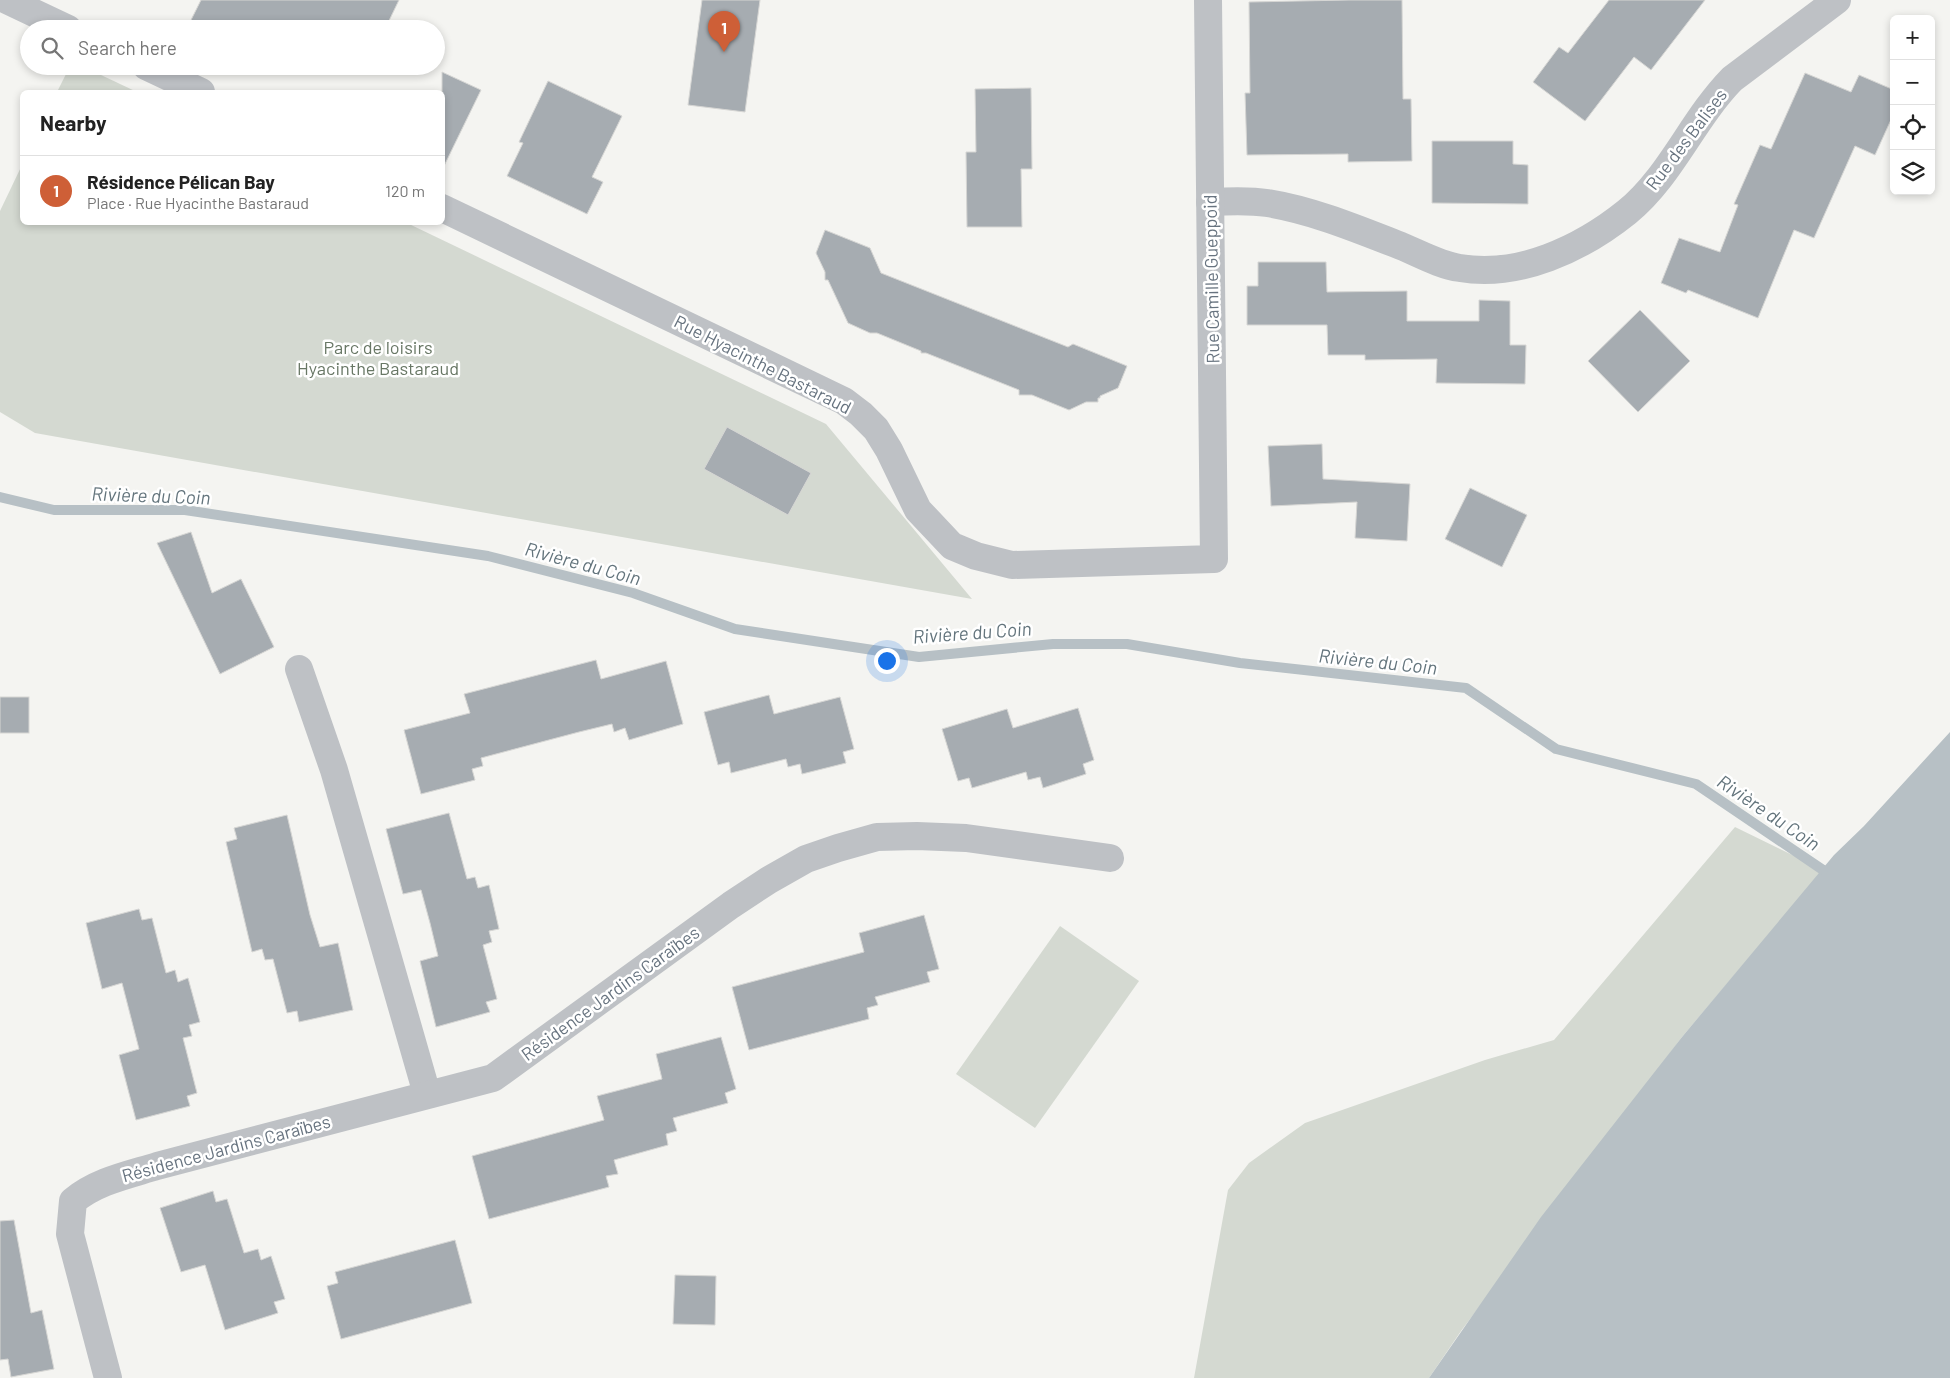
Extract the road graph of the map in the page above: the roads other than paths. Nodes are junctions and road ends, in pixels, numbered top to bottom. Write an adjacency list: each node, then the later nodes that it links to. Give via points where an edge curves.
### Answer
1 (8, 0): 4 (street)
2 (1208, 0): 7 (street, Rue Camille Gueppoid)
3 (1837, 0): 7 (street, Rue des Balises, via 1732,79 1674,160 1627,212 1584,241 1545,259 1486,270 1459,268 1301,210 1266,203)
4 (49, 20)
5 (165, 75): 6 (street)
6 (197, 90)
7 (1210, 202): 9 (street, Rue Camille Gueppoid)
8 (445, 209): 9 (street, Rue Hyacinthe Bastaraud, via 844,401 876,429 918,510 952,546 1012,565)
9 (1214, 559)
10 (300, 669): 12 (street, via 334,770)
11 (1110, 858): 12 (street, Résidence Jardins Caraïbes, via 966,838 917,836 877,837 806,859 746,895 493,1078)
12 (427, 1094): 13 (street, Résidence Jardins Caraïbes, via 104,1182 73,1201 70,1234)
13 (108, 1378)

